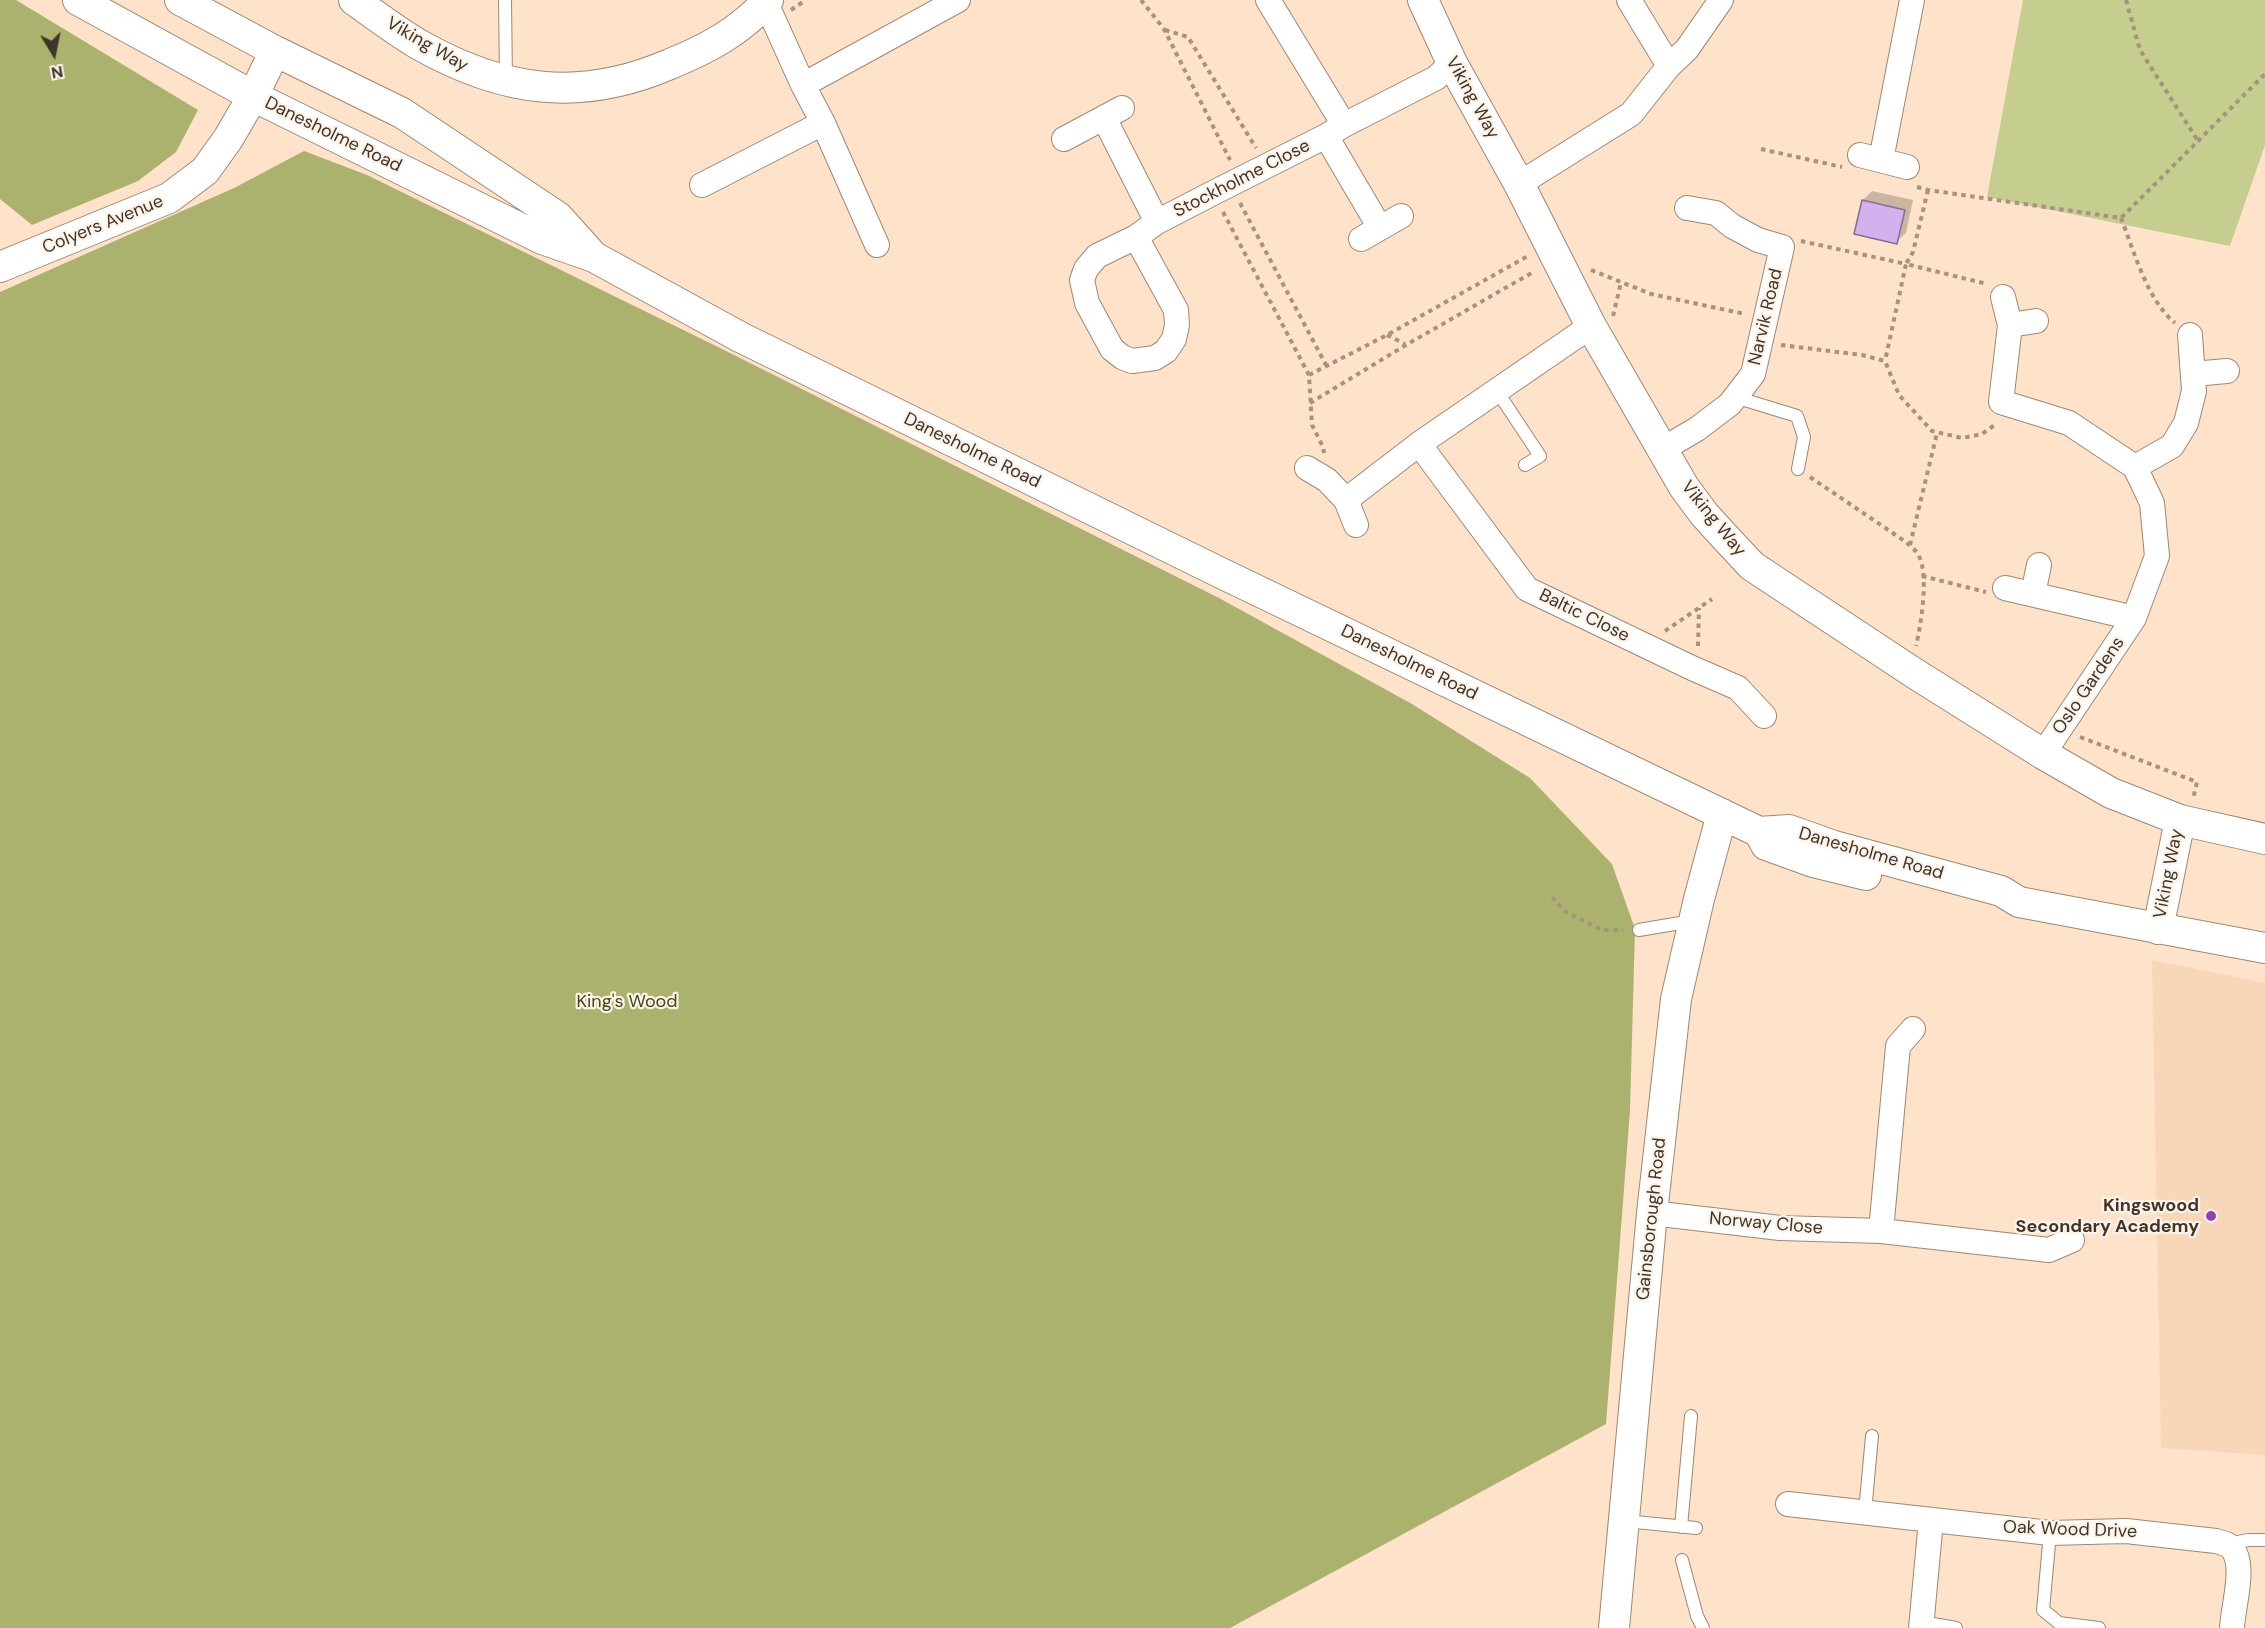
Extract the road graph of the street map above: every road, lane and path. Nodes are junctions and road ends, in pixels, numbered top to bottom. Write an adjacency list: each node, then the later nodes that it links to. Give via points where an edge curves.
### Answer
1 (78, 0): 21 (street, Danesholme Road)
2 (180, 0): 15 (street, Danesholme Road)
3 (354, 0): 19 (street, Viking Way, via 449,61)
4 (505, 0): 19 (lane)
5 (958, 0): 20 (street)
6 (1141, 0): 14 (path)
7 (1268, 0): 23 (street, Stockholme Close)
8 (1424, 0): 16 (street, Viking Way)
9 (1629, 0): 17 (street)
10 (1721, 0): 17 (street, via 1687,49)
11 (1912, 0): 27 (street)
12 (2127, 0): 25 (path, via 2139,50)
13 (767, 1): 19 (street, Viking Way, via 739,28 703,51 650,73 602,85 557,89); 20 (street)
14 (1164, 29): 28 (path, via 1188,37); 32 (path)
15 (275, 51): 21 (street, Colyers Avenue); 42 (street, Danesholme Road, via 402,113 558,217)
16 (1452, 63): 23 (street, Stockholme Close, via 1436,78); 30 (street, Viking Way)
17 (1669, 66): 30 (street, via 1631,114)
18 (2265, 74): 25 (path)
19 (506, 81)
20 (803, 85): 22 (street)
21 (253, 96): 42 (street, Danesholme Road, via 542,239); 44 (street, Colyers Avenue, via 205,171 169,198)
22 (823, 123): 31 (street); 39 (street)
23 (1335, 130): 28 (street, Stockholme Close); 37 (street, Stockholme Close)
24 (1064, 140): 36 (street, Stockholme Close, via 1113,113)
25 (2198, 141): 35 (path)
26 (1761, 149): 27 (path)
27 (1863, 161): 29 (street)
28 (1266, 166): 32 (street, Stockholme Close)
29 (1908, 176): 33 (path)
30 (1519, 184): 41 (street, Viking Way)
31 (702, 185)
32 (1228, 185): 36 (street, Stockholme Close); 54 (path); 57 (path)
33 (1928, 190): 35 (path); 43 (path, via 1913,252)
34 (1687, 208): 40 (street, Narvik Road, via 1716,213 1758,240)
35 (2121, 218): 51 (path, via 2147,284 2167,316)
36 (1157, 222): 38 (street, Stockholme Close)
37 (1380, 228)
38 (1136, 237): 38 (street, Stockholme Close, via 1176,310 1177,325 1166,351 1155,358 1132,361 1112,349 1087,303 1082,280 1096,256)
39 (877, 245)
40 (1782, 247): 43 (path, via 1786,237); 49 (street, Narvik Road)
41 (1555, 255): 48 (street, Viking Way); 49 (path, via 1651,294); 50 (path); 52 (path)
42 (594, 257): 84 (street, Danesholme Road, via 740,337)
43 (1906, 264): 45 (path, via 2010,290); 53 (path)
44 (1, 265)
45 (2003, 297): 47 (street)
46 (2036, 321): 47 (street)
47 (2010, 325): 61 (street, via 2001,402)
48 (1591, 326): 58 (street); 64 (street, Viking Way)
49 (1763, 331): 53 (path); 59 (street, Narvik Road, via 1753,374)
50 (1387, 335): 52 (path); 54 (path)
51 (2190, 335): 56 (street)
52 (1406, 345): 60 (path)
53 (1885, 361): 62 (path, via 1899,395)
54 (1326, 365): 57 (path)
55 (2227, 371): 56 (street)
56 (2193, 374): 66 (street, via 2194,391 2186,423 2172,446)
57 (1309, 375): 60 (path)
58 (1497, 391): 63 (street); 65 (lane, via 1540,456)
59 (1735, 397): 64 (street, Narvik Road, via 1697,429); 67 (lane, via 1797,416 1804,437)
60 (1310, 403): 68 (path, via 1312,425 1323,447)
61 (2019, 408): 62 (path, via 1982,434 1962,438); 66 (street, via 2069,423)
62 (1937, 433): 71 (path)
63 (1419, 444): 69 (street); 79 (street, Baltic Close, via 1527,589)
64 (1663, 448): 83 (street, Viking Way, via 1684,487 1752,566 1914,673)
65 (1525, 465)
66 (2135, 467): 78 (street, Oslo Gardens, via 2152,503 2157,556)
67 (1798, 469): 71 (path)
68 (1317, 474): 69 (street)
69 (1346, 500): 70 (street)
70 (1356, 525)
71 (1910, 546): 73 (path, via 1919,555)
72 (2039, 565): 75 (street)
73 (1922, 576): 74 (path, via 1995,594); 80 (path, via 1922,620)
74 (2005, 588): 75 (street, Oslo Gardens)
75 (2033, 594): 78 (street, Oslo Gardens)
76 (1712, 599): 77 (path)
77 (1699, 608): 79 (path); 81 (path, via 1698,656)
78 (2134, 618): 83 (street, Oslo Gardens)
79 (1645, 645): 81 (street, Baltic Close)
80 (1915, 653)
81 (1692, 668): 82 (street, Baltic Close, via 1738,688)
82 (1764, 716)
83 (2052, 742): 85 (street, Viking Way, via 2110,793); 85 (path, via 2197,782)
84 (1722, 814): 88 (street, Gainsborough Road); 89 (street, Danesholme Road, via 1759,832 1790,830 1834,846 2001,891 2019,902)
85 (2184, 820): 86 (street, Viking Way); 89 (street, Viking Way)
86 (2265, 839)
87 (1552, 897): 90 (path, via 1566,912 1602,930)
88 (1694, 921): 90 (lane); 93 (street, Gainsborough Road, via 1676,999)
89 (2158, 929): 91 (street, Danesholme Road)
90 (1639, 930)
91 (2265, 948)
92 (1913, 1029): 94 (street, via 1898,1046)
93 (1652, 1213): 94 (street, Norway Close, via 1780,1228); 101 (street, Gainsborough Road)
94 (1881, 1231): 95 (street, Norway Close, via 2049,1250)
95 (2072, 1240)
96 (1691, 1416): 102 (lane)
97 (1872, 1436): 99 (lane)
98 (1788, 1504): 99 (street, Oak Wood Drive)
99 (1864, 1512): 100 (street, Oak Wood Drive)
100 (1931, 1520): 104 (street, Oak Wood Drive); 108 (street)
101 (1624, 1521): 102 (lane); 110 (street, Gainsborough Road)
102 (1681, 1527): 103 (lane)
103 (1696, 1528)
104 (2050, 1533): 106 (street, Oak Wood Drive, via 2126,1531); 109 (lane, via 2043,1610)
105 (2265, 1540): 106 (lane)
106 (2228, 1544): 114 (street, via 2235,1552 2238,1569)
107 (1682, 1560): 111 (lane)
108 (1922, 1625): 112 (lane)
109 (2059, 1625): 113 (lane)
110 (1614, 1628)
111 (1703, 1628)
112 (1956, 1628)
113 (2099, 1628)
114 (2232, 1628)

